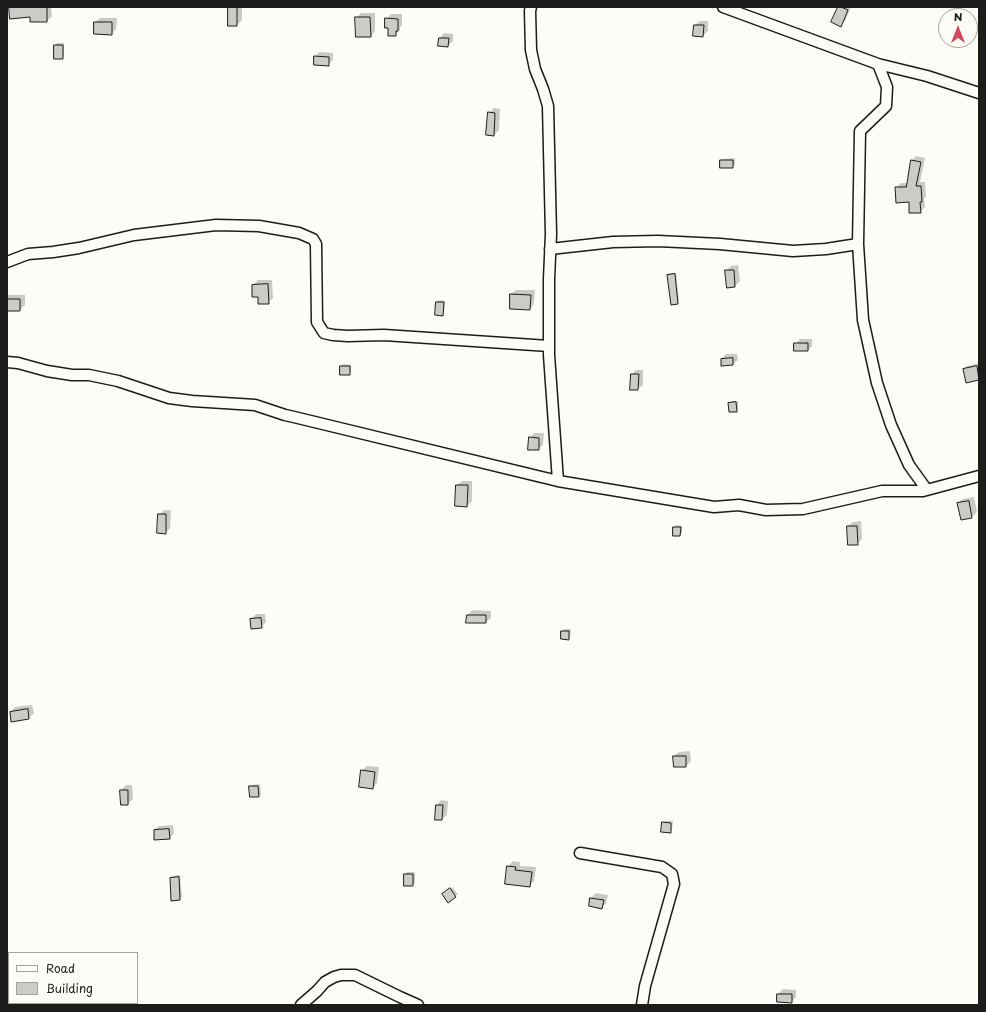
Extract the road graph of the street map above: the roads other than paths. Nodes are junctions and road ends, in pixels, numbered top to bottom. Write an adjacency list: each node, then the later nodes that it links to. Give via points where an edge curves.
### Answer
1 (530, 7): 6 (street, via 531,50 548,106)
2 (723, 7): 3 (street)
3 (878, 64): 4 (street); 5 (street, via 887,87 886,106 860,131)
4 (979, 93)
5 (858, 244): 6 (street, via 793,251 658,241 613,242); 12 (street, via 863,320 877,383 891,425 909,465)
6 (550, 249): 8 (street)
7 (7, 262): 8 (street, via 28,254 79,248 134,235 216,225 260,226 299,233 313,239 316,244 317,322 324,333)
8 (549, 346): 11 (street)
9 (7, 362): 11 (street, via 47,371 118,381 170,398 255,405 286,415)
10 (979, 476): 12 (street)
11 (558, 481): 12 (street, via 714,507 739,506 766,510 803,509 882,491)
12 (927, 490)
13 (580, 853): 16 (street, via 662,867 672,874 674,884)
14 (301, 1005): 15 (street, via 326,982 341,975 356,975)
15 (418, 1005)
16 (642, 1005)

